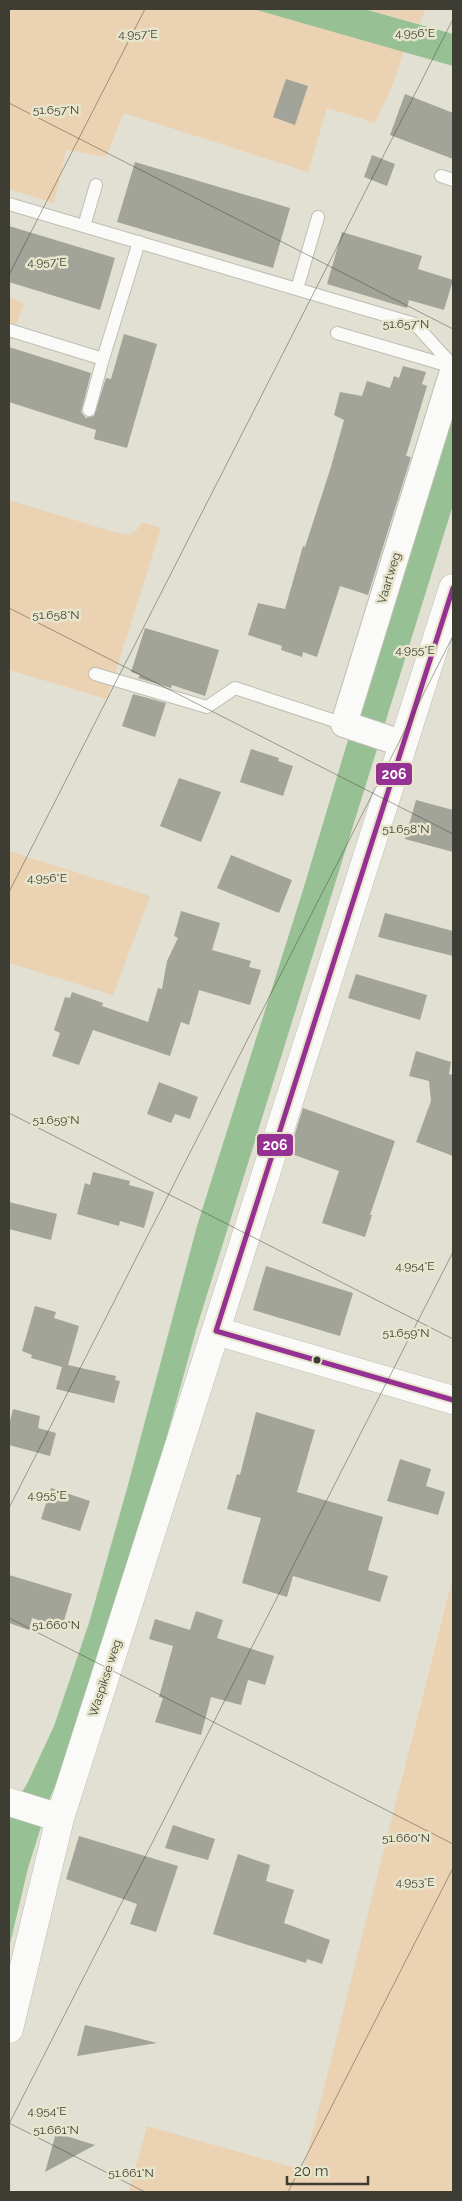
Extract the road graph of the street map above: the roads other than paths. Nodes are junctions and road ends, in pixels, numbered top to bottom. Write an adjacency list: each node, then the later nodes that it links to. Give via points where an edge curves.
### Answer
1 (96, 185): 4 (lane)
2 (9, 204): 4 (lane)
3 (318, 217): 6 (lane)
4 (84, 226): 5 (lane)
5 (139, 242): 6 (lane); 9 (lane)
6 (297, 288): 10 (lane, via 415,324)
7 (9, 330): 9 (lane)
8 (337, 333): 10 (lane)
9 (103, 359): 12 (lane)
10 (453, 366)
11 (453, 371): 15 (street, Vaartweg)
12 (89, 410)
13 (453, 588): 16 (street)
14 (95, 674): 15 (lane, via 207,707 234,688)
15 (348, 726): 16 (street)
16 (392, 740): 17 (street)
17 (216, 1331): 18 (street); 20 (street, Waspikse weg)
18 (453, 1400)
19 (9, 1802): 20 (street)
20 (60, 1818): 21 (street, Waspikse weg)
21 (9, 2029)

